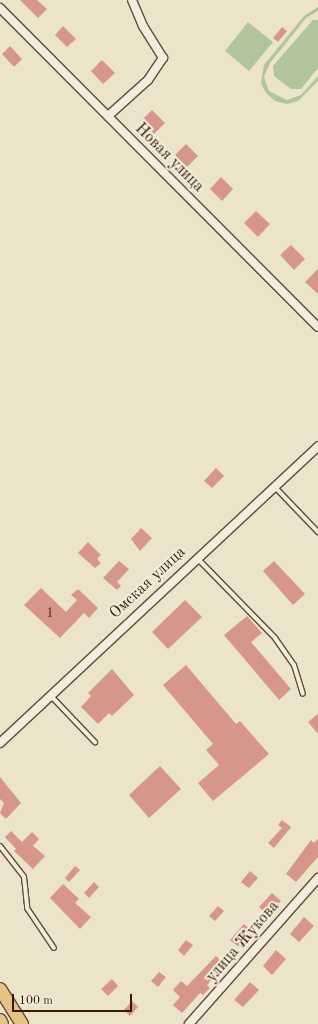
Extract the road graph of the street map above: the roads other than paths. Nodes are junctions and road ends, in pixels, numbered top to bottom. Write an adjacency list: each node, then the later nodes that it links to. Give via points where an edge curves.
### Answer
1 (132, 0): 3 (street, via 143,26 163,58 148,80)
2 (0, 8): 3 (street, Новая улица)
3 (108, 116): 4 (street, Новая улица)
4 (318, 327)
5 (317, 448): 6 (street, Омская улица)
6 (273, 485): 7 (lane); 8 (street, Омская улица)
7 (318, 532)
8 (196, 557): 9 (street, Омская улица); 10 (lane, via 275,638 294,665)
9 (50, 694): 11 (lane); 12 (street, Омская улица)
10 (303, 694)
11 (95, 742)
12 (0, 743)
13 (0, 846): 15 (lane, via 24,877 24,898 27,908)
14 (318, 878): 20 (street, улица Жукова)
15 (54, 948)
16 (0, 989): 19 (main road)
17 (0, 1020): 18 (main road)
18 (2, 1024)
19 (22, 1024)
20 (189, 1024)

